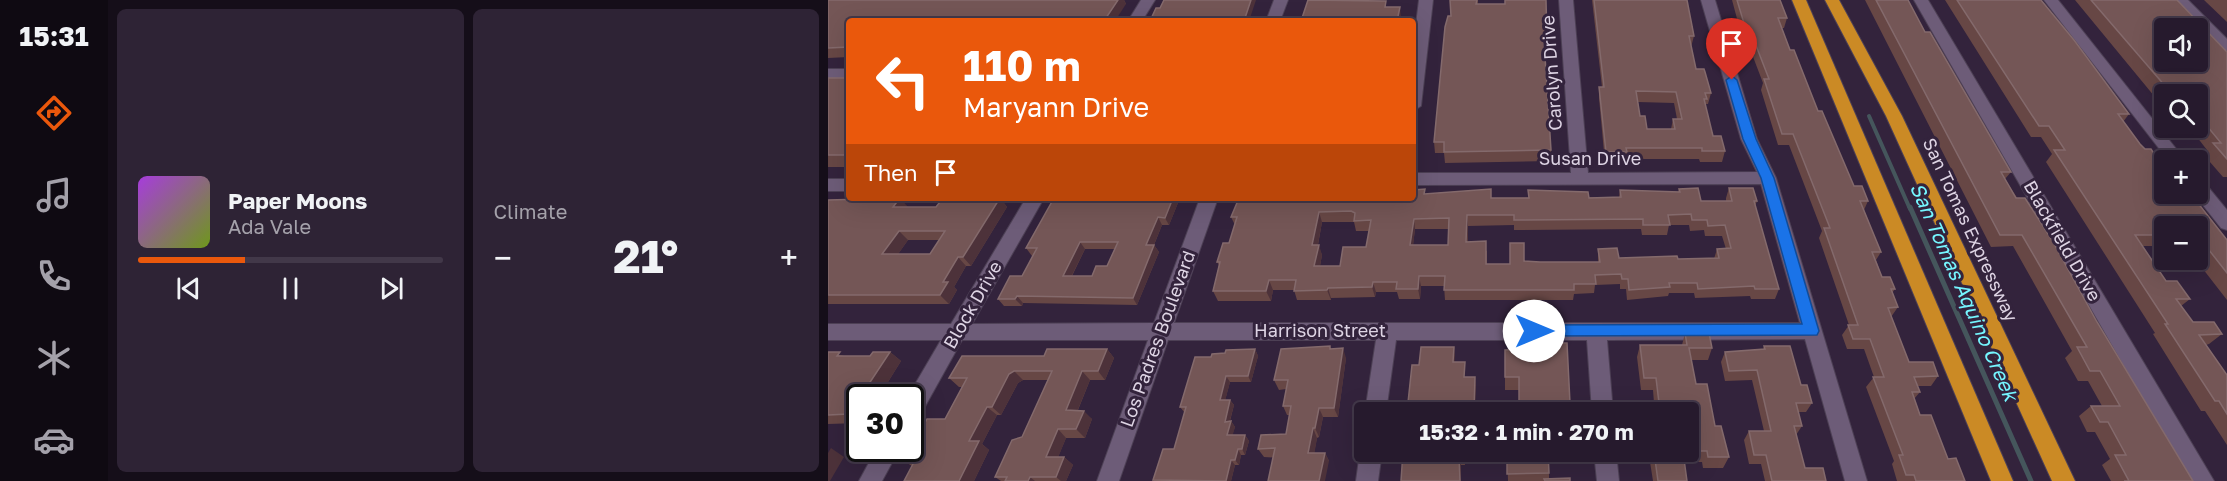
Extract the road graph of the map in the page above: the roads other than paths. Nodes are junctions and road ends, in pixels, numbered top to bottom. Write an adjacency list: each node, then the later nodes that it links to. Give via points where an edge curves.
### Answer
1 (1148, 0): 11 (street)
2 (1281, 0): 12 (street)
3 (1426, 0): 16 (street)
4 (1566, 0): 18 (street, Carolyn Drive)
5 (1708, 0): 19 (street, via 1749,139)
6 (1799, 0): 44 (highway)
7 (1832, 0): 45 (highway, San Tomas Expressway, via 1894,116)
8 (1921, 0): 46 (street, Blackfield Drive)
9 (2051, 0): 17 (street)
10 (2181, 0): 13 (street)
11 (1138, 18)
12 (1274, 18)
13 (2227, 47)
14 (828, 74): 15 (street)
15 (846, 74)
16 (1416, 82)
17 (2169, 150)
18 (1580, 178): 19 (street, Susan Drive); 20 (street, Susan Drive)
19 (1768, 178): 30 (street)
20 (1416, 179)
21 (828, 185): 22 (street)
22 (846, 185)
23 (2208, 199): 26 (street)
24 (1033, 201): 32 (street, Block Drive)
25 (1208, 201): 27 (street, Los Padres Boulevard)
26 (2227, 224)
27 (1161, 331): 28 (street, Harrison Street); 32 (street, Harrison Street); 40 (street, Los Padres Boulevard)
28 (1387, 331): 29 (street, Harrison Street); 34 (street)
29 (1596, 331): 30 (street, Harrison Street); 35 (street)
30 (1811, 331): 43 (street)
31 (828, 332): 32 (street, Harrison Street)
32 (957, 332): 33 (street, Block Drive)
33 (924, 388)
34 (1377, 402)
35 (1601, 402)
36 (881, 462): 39 (street)
37 (1370, 462): 41 (street)
38 (1606, 462): 42 (street)
39 (870, 481)
40 (1108, 481)
41 (1367, 481)
42 (1608, 481)
43 (1856, 481)
44 (2002, 481)
45 (2064, 481)
46 (2203, 481)

